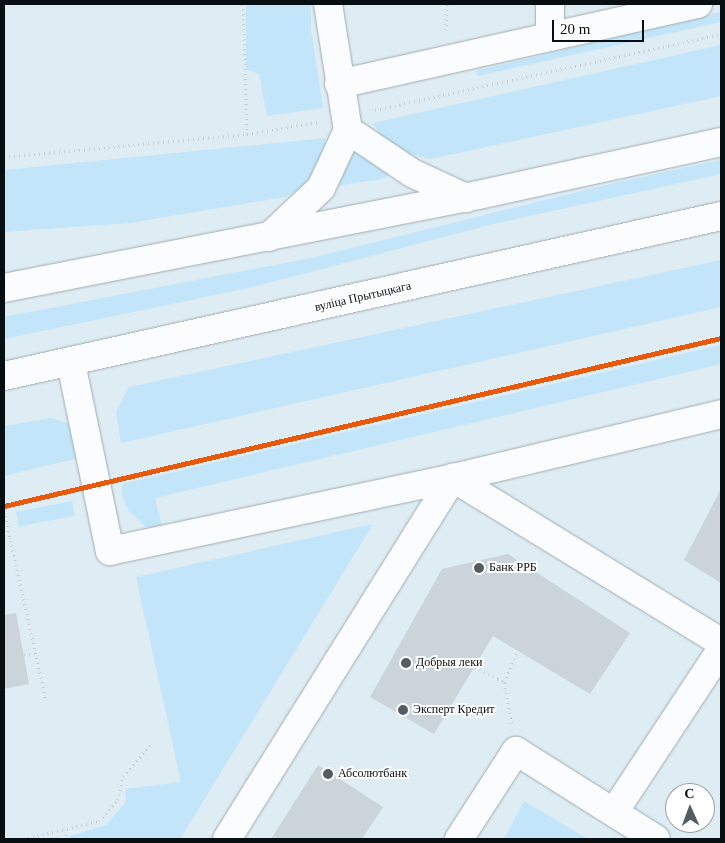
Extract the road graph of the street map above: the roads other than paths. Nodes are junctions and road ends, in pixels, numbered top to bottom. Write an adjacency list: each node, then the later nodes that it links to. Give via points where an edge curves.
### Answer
1 (328, 4): 5 (main road)
2 (550, 4): 4 (main road)
3 (698, 4): 4 (main road)
4 (550, 37): 5 (main road)
5 (339, 84): 6 (main road)
6 (348, 130): 8 (main road, via 412,173); 10 (main road, via 321,188)
7 (721, 142): 8 (main road)
8 (466, 198): 10 (main road)
9 (721, 216): 12 (main road, вуліца Прытыцкага)
10 (269, 237): 11 (main road)
11 (4, 288)
12 (71, 363): 13 (main road, вуліца Прытыцкага); 15 (main road, via 110,550)
13 (4, 376)
14 (721, 414): 15 (main road)
15 (453, 478): 16 (main road); 19 (main road)
16 (721, 642)
17 (721, 650): 18 (main road)
18 (614, 812): 20 (main road, via 516,751); 21 (main road)
19 (227, 839)
20 (460, 839)
21 (656, 839)

